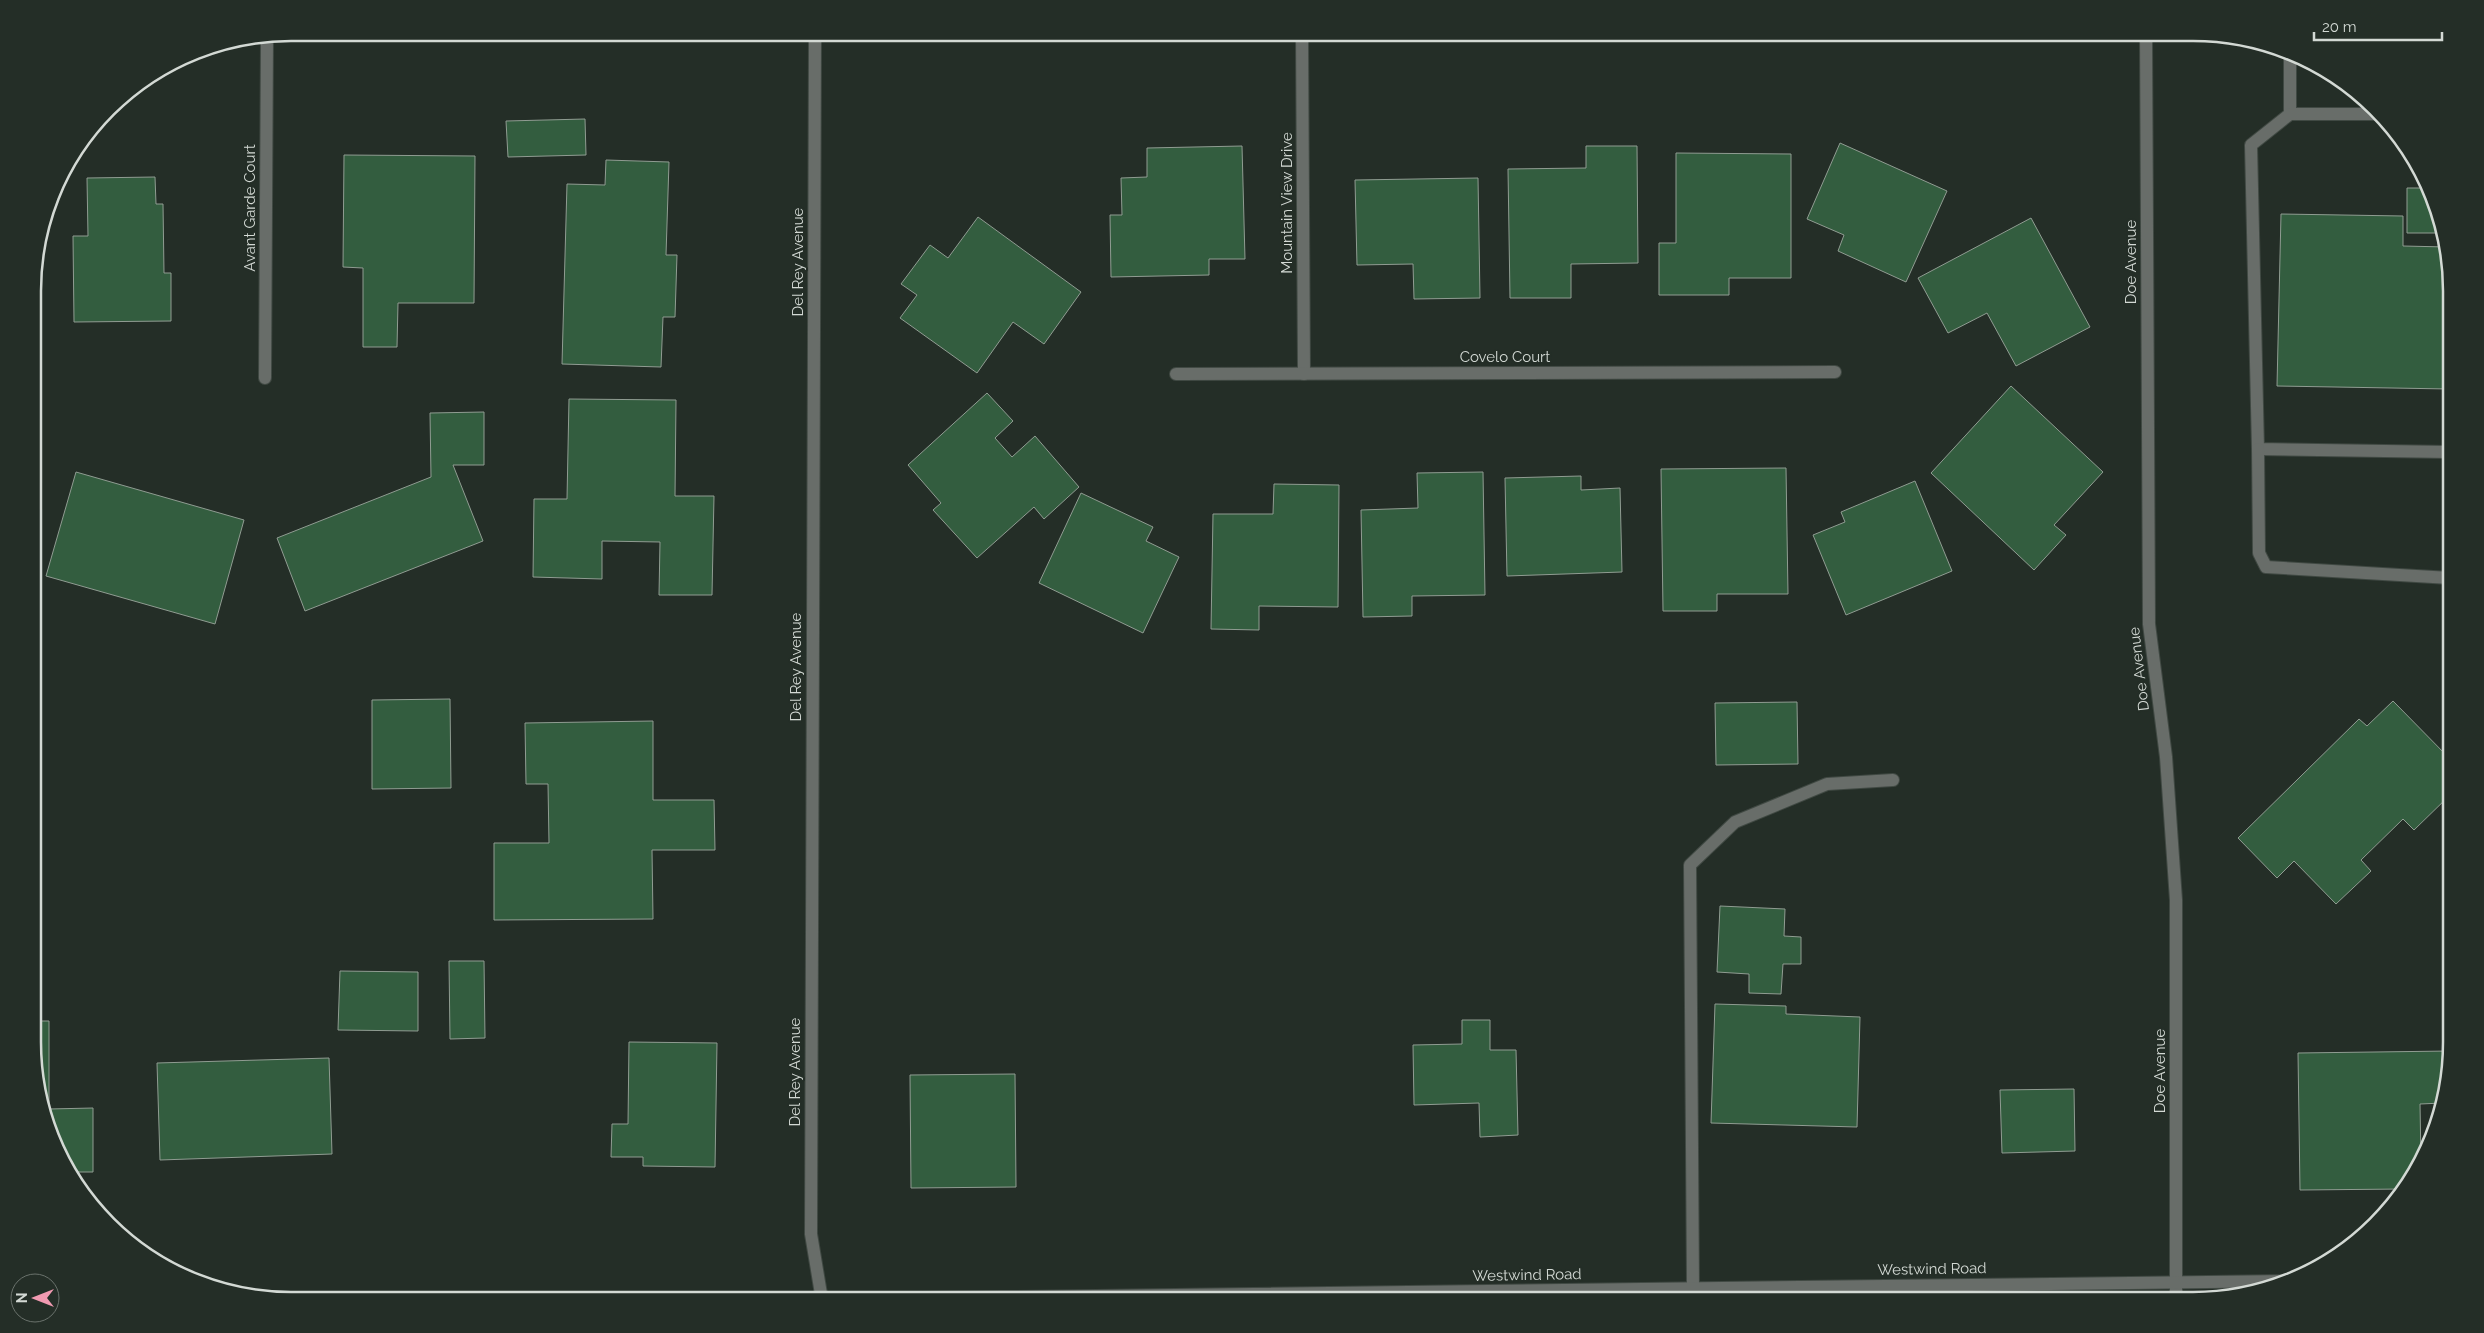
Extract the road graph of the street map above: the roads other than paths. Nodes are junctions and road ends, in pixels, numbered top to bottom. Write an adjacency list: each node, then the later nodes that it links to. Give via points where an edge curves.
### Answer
1 (814, 41): 19 (street, Del Rey Avenue, via 811,1234)
2 (1302, 41): 10 (street, Mountain View Drive)
3 (2146, 41): 17 (street, Doe Avenue, via 2149,624 2166,756 2176,900)
4 (267, 43): 11 (street, Avant Garde Court)
5 (2290, 61): 6 (street)
6 (2290, 114): 7 (street); 12 (street, via 2251,144)
7 (2368, 114)
8 (1835, 372): 10 (street, Covelo Court)
9 (1176, 374): 10 (street, Covelo Court)
10 (1304, 374)
11 (265, 378)
12 (2258, 448): 13 (street); 14 (street, via 2258,553 2266,567)
13 (2443, 452)
14 (2443, 578)
15 (1893, 780): 18 (street, via 1827,784 1735,822 1690,865)
16 (2259, 1282): 17 (street, Westwind Road)
17 (2176, 1283): 18 (street, Westwind Road); 21 (street, Doe Avenue)
18 (1693, 1288): 20 (street, Westwind Road)
19 (821, 1292)
20 (1403, 1292)
21 (2176, 1292)

